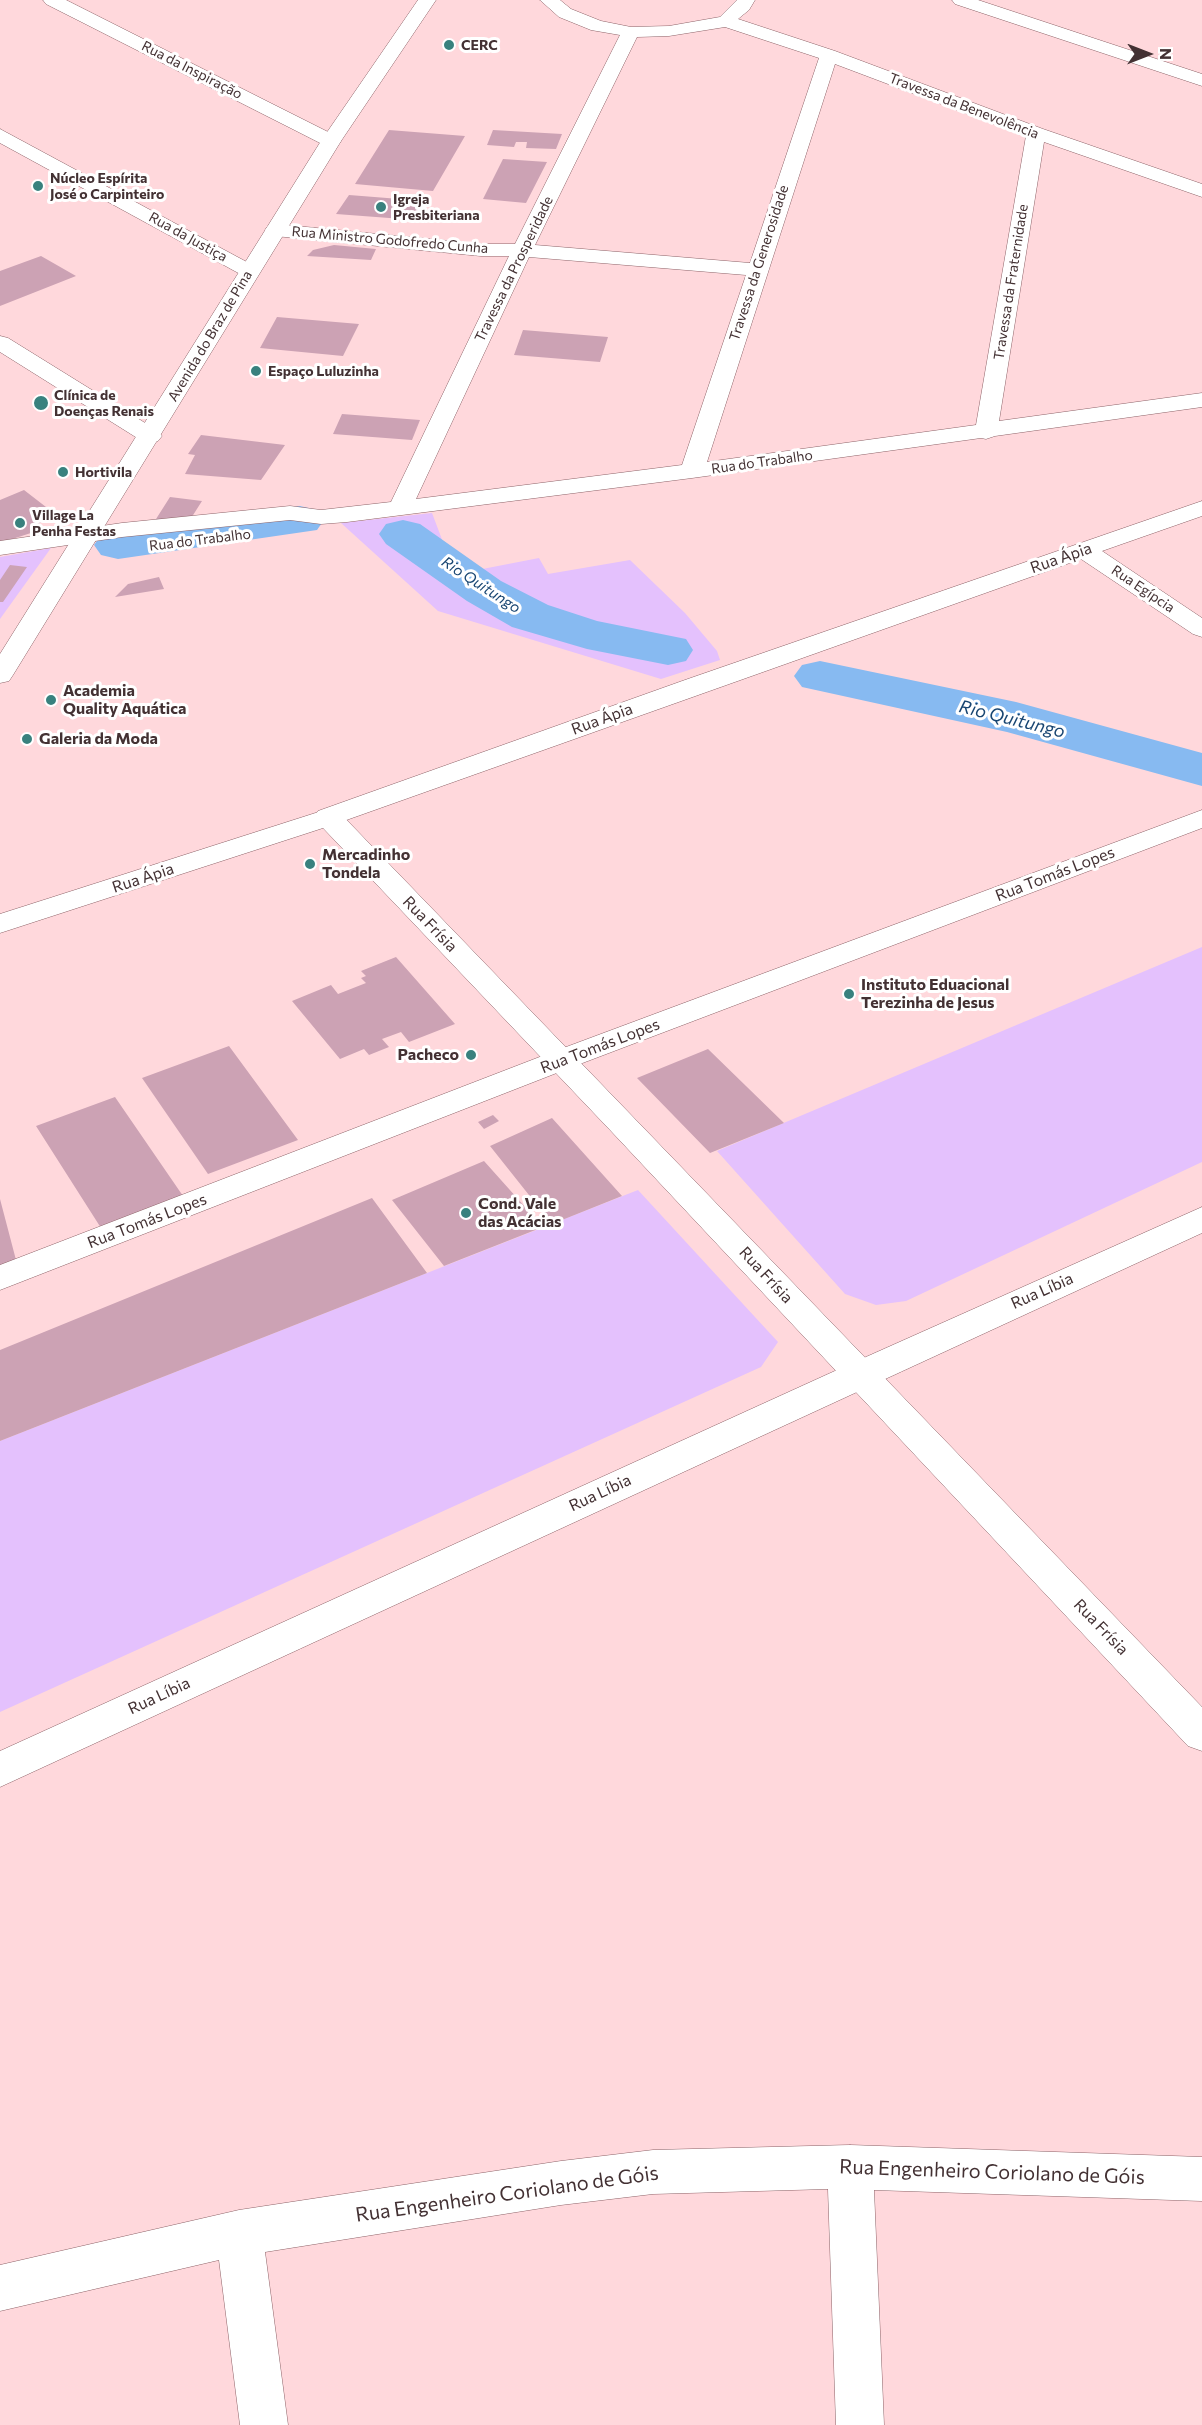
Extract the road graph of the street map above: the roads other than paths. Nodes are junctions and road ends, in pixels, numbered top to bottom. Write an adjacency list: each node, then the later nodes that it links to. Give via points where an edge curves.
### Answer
1 (52, 0): 12 (street, Rua da Inspiração)
2 (427, 0): 12 (street, Avenida do Braz de Pina)
3 (549, 0): 7 (street, via 565,13 597,26)
4 (746, 0): 6 (street)
5 (961, 0): 9 (street)
6 (726, 21): 7 (street, via 669,31); 8 (street, Travessa da Benevolência)
7 (631, 32): 15 (street, Travessa da Prosperidade)
8 (828, 55): 10 (street, Travessa da Benevolência); 16 (street, Travessa da Generosidade)
9 (1202, 80)
10 (1036, 133): 13 (street, Travessa da Benevolência); 20 (street, Travessa da Fraternidade)
11 (0, 135): 17 (street, Rua da Justiça)
12 (331, 141): 14 (street, Avenida do Braz de Pina)
13 (1202, 191)
14 (275, 230): 15 (street, Rua Ministro Godofredo Cunha, via 481,250); 17 (street, Avenida do Braz de Pina)
15 (522, 250): 16 (street, Rua Ministro Godofredo Cunha); 23 (street, Travessa da Prosperidade)
16 (756, 270): 22 (street, Travessa da Generosidade)
17 (249, 271): 21 (street, Avenida do Braz de Pina)
18 (0, 343): 21 (street)
19 (1202, 400): 20 (street, Rua do Trabalho)
20 (986, 432): 22 (street, Rua do Trabalho)
21 (150, 436): 25 (street, Avenida do Braz de Pina)
22 (692, 471): 23 (street, Rua do Trabalho)
23 (400, 508): 25 (street, Rua do Trabalho, via 321,517 298,528)
24 (1202, 508): 27 (street, Rua Ápia)
25 (83, 545): 26 (street, Rua do Trabalho); 29 (street, Avenida do Braz de Pina)
26 (0, 548)
27 (1084, 550): 28 (street, Rua Egípcia); 30 (street, Rua Ápia)
28 (1202, 629)
29 (3, 663)
30 (328, 817): 32 (street, Rua Ápia); 33 (street, Rua Frísia)
31 (1202, 818): 33 (street, Rua Tomás Lopes)
32 (0, 924)
33 (561, 1060): 35 (street, Rua Tomás Lopes); 36 (street, Rua Frísia)
34 (1202, 1220): 36 (street, Rua Líbia)
35 (0, 1278)
36 (860, 1374): 37 (street, Rua Frísia); 38 (street, Rua Líbia)
37 (1202, 1734)
38 (0, 1770)
39 (850, 2166): 40 (street, Rua Engenheiro Coriolano de Góis); 41 (street, Rua Engenheiro Coriolano de Góis, via 653,2172); 44 (street)
40 (1202, 2179)
41 (239, 2233): 42 (street, Rua Engenheiro Coriolano de Góis); 43 (street)
42 (0, 2288)
43 (264, 2425)
44 (860, 2425)

